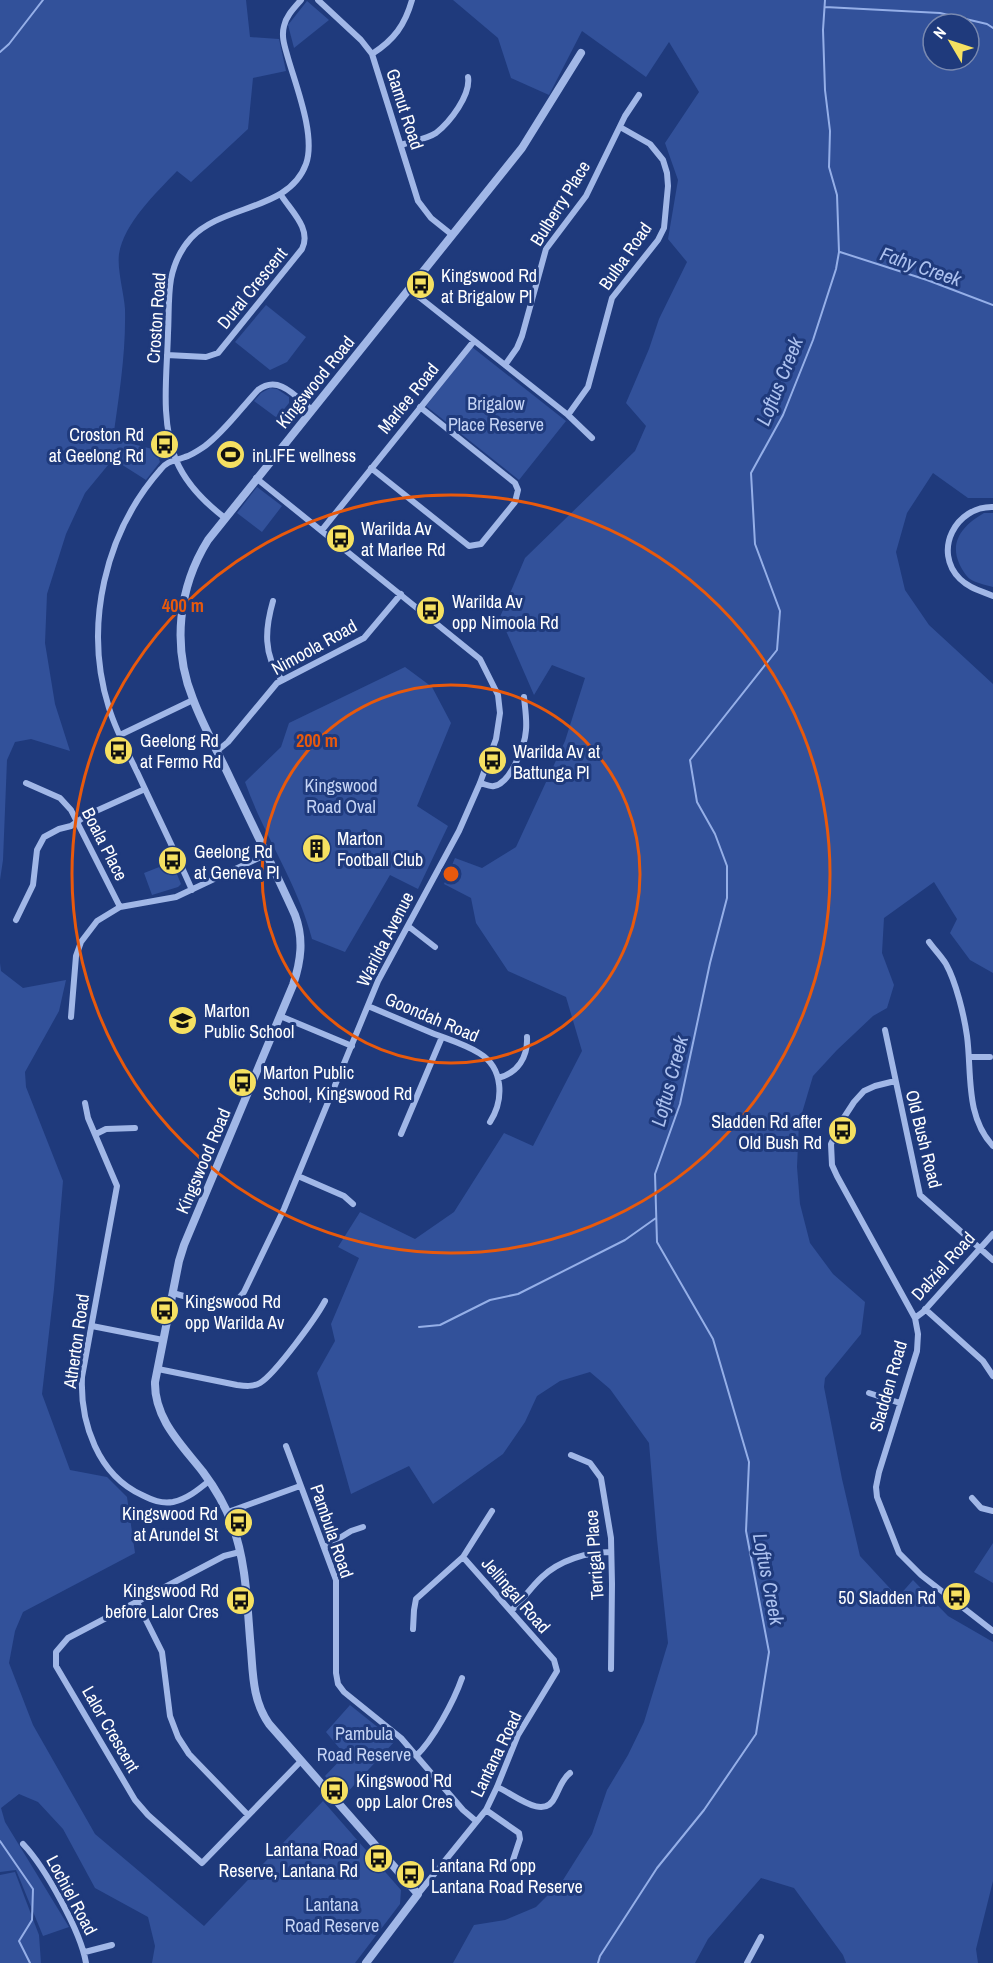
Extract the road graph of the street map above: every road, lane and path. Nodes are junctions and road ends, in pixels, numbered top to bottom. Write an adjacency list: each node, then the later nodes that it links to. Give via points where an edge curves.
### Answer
1 (301, 0): 10 (street, Croston Road, via 286,20 283,37 308,131 309,152 303,171)
2 (318, 0): 5 (street, Gamut Road)
3 (412, 0): 5 (street, via 397,34)
4 (581, 53): 11 (street, Kingswood Road, via 522,148)
5 (372, 54): 9 (street, Gamut Road)
6 (468, 77): 9 (street, via 466,96 441,128 431,136)
7 (639, 95): 8 (street, Bulberry Place)
8 (620, 127): 15 (street, Bulberry Place, via 590,188 546,249 522,336); 18 (street, Bulba Road, via 650,144 663,160 668,186 665,221 658,240 612,298 588,387)
9 (401, 145): 11 (street, Gamut Road, via 418,201)
10 (280, 195): 14 (street, Croston Road, via 213,221 184,246 170,281); 14 (street, Dural Crescent, via 305,232 302,249 218,353 206,357)
11 (451, 234): 12 (street, Kingswood Road)
12 (409, 289): 13 (street); 17 (street, Kingswood Road)
13 (474, 341): 15 (street); 16 (street, Marlee Road)
14 (168, 355): 20 (street, Croston Road, via 166,420)
15 (505, 365): 18 (street)
16 (420, 407): 21 (street, Marlee Road); 21 (street, via 515,483 519,489 516,502 481,544 469,546)
17 (312, 410): 20 (street, via 282,385 265,386 205,446); 22 (street, Kingswood Road)
18 (568, 415): 19 (street)
19 (592, 438)
20 (176, 459): 24 (street, Croston Road, via 191,486); 32 (street, via 165,464 135,504 115,544 103,588 100,661 106,698)
21 (371, 468): 25 (street, Marlee Road)
22 (256, 478): 24 (street, Kingswood Road); 25 (street, Warilda Avenue)
23 (993, 507): 27 (street, via 975,509 961,518 951,534 948,552 951,567 960,579)
24 (225, 518): 31 (street, Kingswood Road, via 195,564 182,607 182,655)
25 (322, 530): 26 (street, Warilda Avenue)
26 (400, 594): 29 (street, Nimoola Road, via 364,638); 35 (street, Warilda Avenue, via 480,659 498,695 496,739)
27 (993, 596)
28 (273, 601): 29 (street, via 267,620 267,649)
29 (281, 679): 33 (street, Nimoola Road)
30 (524, 697): 35 (street, via 526,730 516,762 498,785)
31 (193, 700): 32 (street); 33 (street, Kingswood Road)
32 (120, 735): 36 (street)
33 (218, 751): 38 (street, Kingswood Road)
34 (26, 783): 37 (street, Boala Place, via 60,798)
35 (480, 783): 42 (street, Warilda Avenue)
36 (145, 789): 37 (street); 39 (street)
37 (78, 821): 40 (street, Boala Place); 41 (street, via 42,840 33,885)
38 (267, 854): 39 (street); 46 (street, Kingswood Road, via 301,936 298,971)
39 (192, 890): 40 (street, via 168,899)
40 (120, 907): 47 (street, via 97,921 81,942 74,970)
41 (16, 920)
42 (408, 926): 44 (street); 45 (street, Warilda Avenue)
43 (929, 942): 53 (street, via 951,976)
44 (435, 947)
45 (368, 1006): 49 (street, Goondah Road); 51 (street, Warilda Avenue)
46 (280, 1016): 51 (street); 67 (street, Kingswood Road, via 184,1245)
47 (71, 1017)
48 (885, 1030): 55 (street, Old Bush Road)
49 (442, 1037): 54 (street, Goondah Road, via 485,1056); 60 (street)
50 (527, 1037): 54 (street, via 521,1062 512,1073)
51 (352, 1046): 62 (street, Warilda Avenue)
52 (990, 1057): 53 (street)
53 (969, 1058): 61 (street, via 975,1117)
54 (498, 1078): 57 (street, via 500,1099)
55 (895, 1082): 65 (street, Old Bush Road, via 920,1195); 70 (street, Sladden Road, via 875,1086 859,1096 835,1133 830,1155 837,1176)
56 (85, 1103): 59 (street, Atherton Road)
57 (490, 1122)
58 (135, 1128): 59 (street)
59 (96, 1134): 71 (street, Atherton Road, via 117,1186)
60 (401, 1134)
61 (993, 1146)
62 (298, 1176): 63 (street, via 344,1196); 67 (street, Warilda Avenue, via 275,1230 238,1299 224,1304)
63 (353, 1204)
64 (993, 1234): 65 (street, Dalziel Road)
65 (979, 1248): 66 (street, Old Bush Road); 69 (street, Dalziel Road)
66 (993, 1260)
67 (172, 1293): 72 (street, Kingswood Road)
68 (325, 1301): 73 (street, via 259,1384 237,1385)
69 (925, 1310): 70 (street, Dalziel Road); 74 (street, via 983,1361)
70 (915, 1318): 76 (street, Sladden Road, via 918,1344)
71 (92, 1326): 72 (street); 79 (street, Atherton Road, via 82,1377 83,1401 87,1427 110,1471 124,1487 164,1502 188,1497)
72 (164, 1340): 73 (street, Kingswood Road)
73 (158, 1369): 79 (street, Kingswood Road, via 155,1391 166,1422)
74 (993, 1376)
75 (868, 1393): 76 (street)
76 (900, 1403): 93 (street, Sladden Road, via 876,1487 893,1541 910,1566)
77 (286, 1446): 80 (street, Pambula Road)
78 (571, 1455): 88 (street, Terrigal Place, via 590,1463 601,1478)
79 (209, 1481): 84 (street, Kingswood Road)
80 (300, 1486): 84 (street); 86 (street, Pambula Road)
81 (972, 1498): 83 (street, via 981,1508)
82 (492, 1511): 89 (street, Jellingal Road)
83 (993, 1511)
84 (228, 1512): 87 (street, Kingswood Road)
85 (363, 1527): 86 (street)
86 (325, 1547): 97 (street, Pambula Road, via 336,1580 338,1684)
87 (240, 1552): 90 (street, Lalor Crescent, via 224,1556); 98 (street, Kingswood Road, via 256,1697 268,1724)
88 (611, 1552): 91 (street, via 598,1552 558,1566 541,1577); 95 (street, Terrigal Place)
89 (463, 1557): 91 (street, Jellingal Road); 92 (street, via 416,1599)
90 (137, 1602): 102 (street, via 162,1652 173,1728 189,1754); 102 (street, Lalor Crescent, via 68,1638 56,1652 56,1666 135,1800 202,1863)
91 (511, 1611): 94 (street, Jellingal Road)
92 (413, 1629)
93 (993, 1631)
94 (557, 1667): 100 (street, Lantana Road, via 518,1735)
95 (611, 1670)
96 (462, 1678): 97 (street, via 452,1701)
97 (416, 1756): 103 (street, Pambula Road)
98 (301, 1761): 102 (street, Lalor Crescent); 106 (street, Kingswood Road)
99 (570, 1773): 100 (street, via 552,1804 544,1808)
100 (497, 1787): 101 (street, Lantana Road)
101 (486, 1810): 103 (street, Lantana Road); 105 (street, via 519,1833)
102 (248, 1815)
103 (476, 1821): 106 (street, Lantana Road)
104 (23, 1844): 109 (street, Lochiel Road, via 35,1857 74,1924)
105 (513, 1860)
106 (418, 1894): 111 (street, Lantana Road)
107 (761, 1937): 112 (street)
108 (112, 1946): 109 (street)
109 (85, 1952): 110 (street, Lochiel Road)
110 (86, 1963)
111 (366, 1963)
112 (747, 1963)

